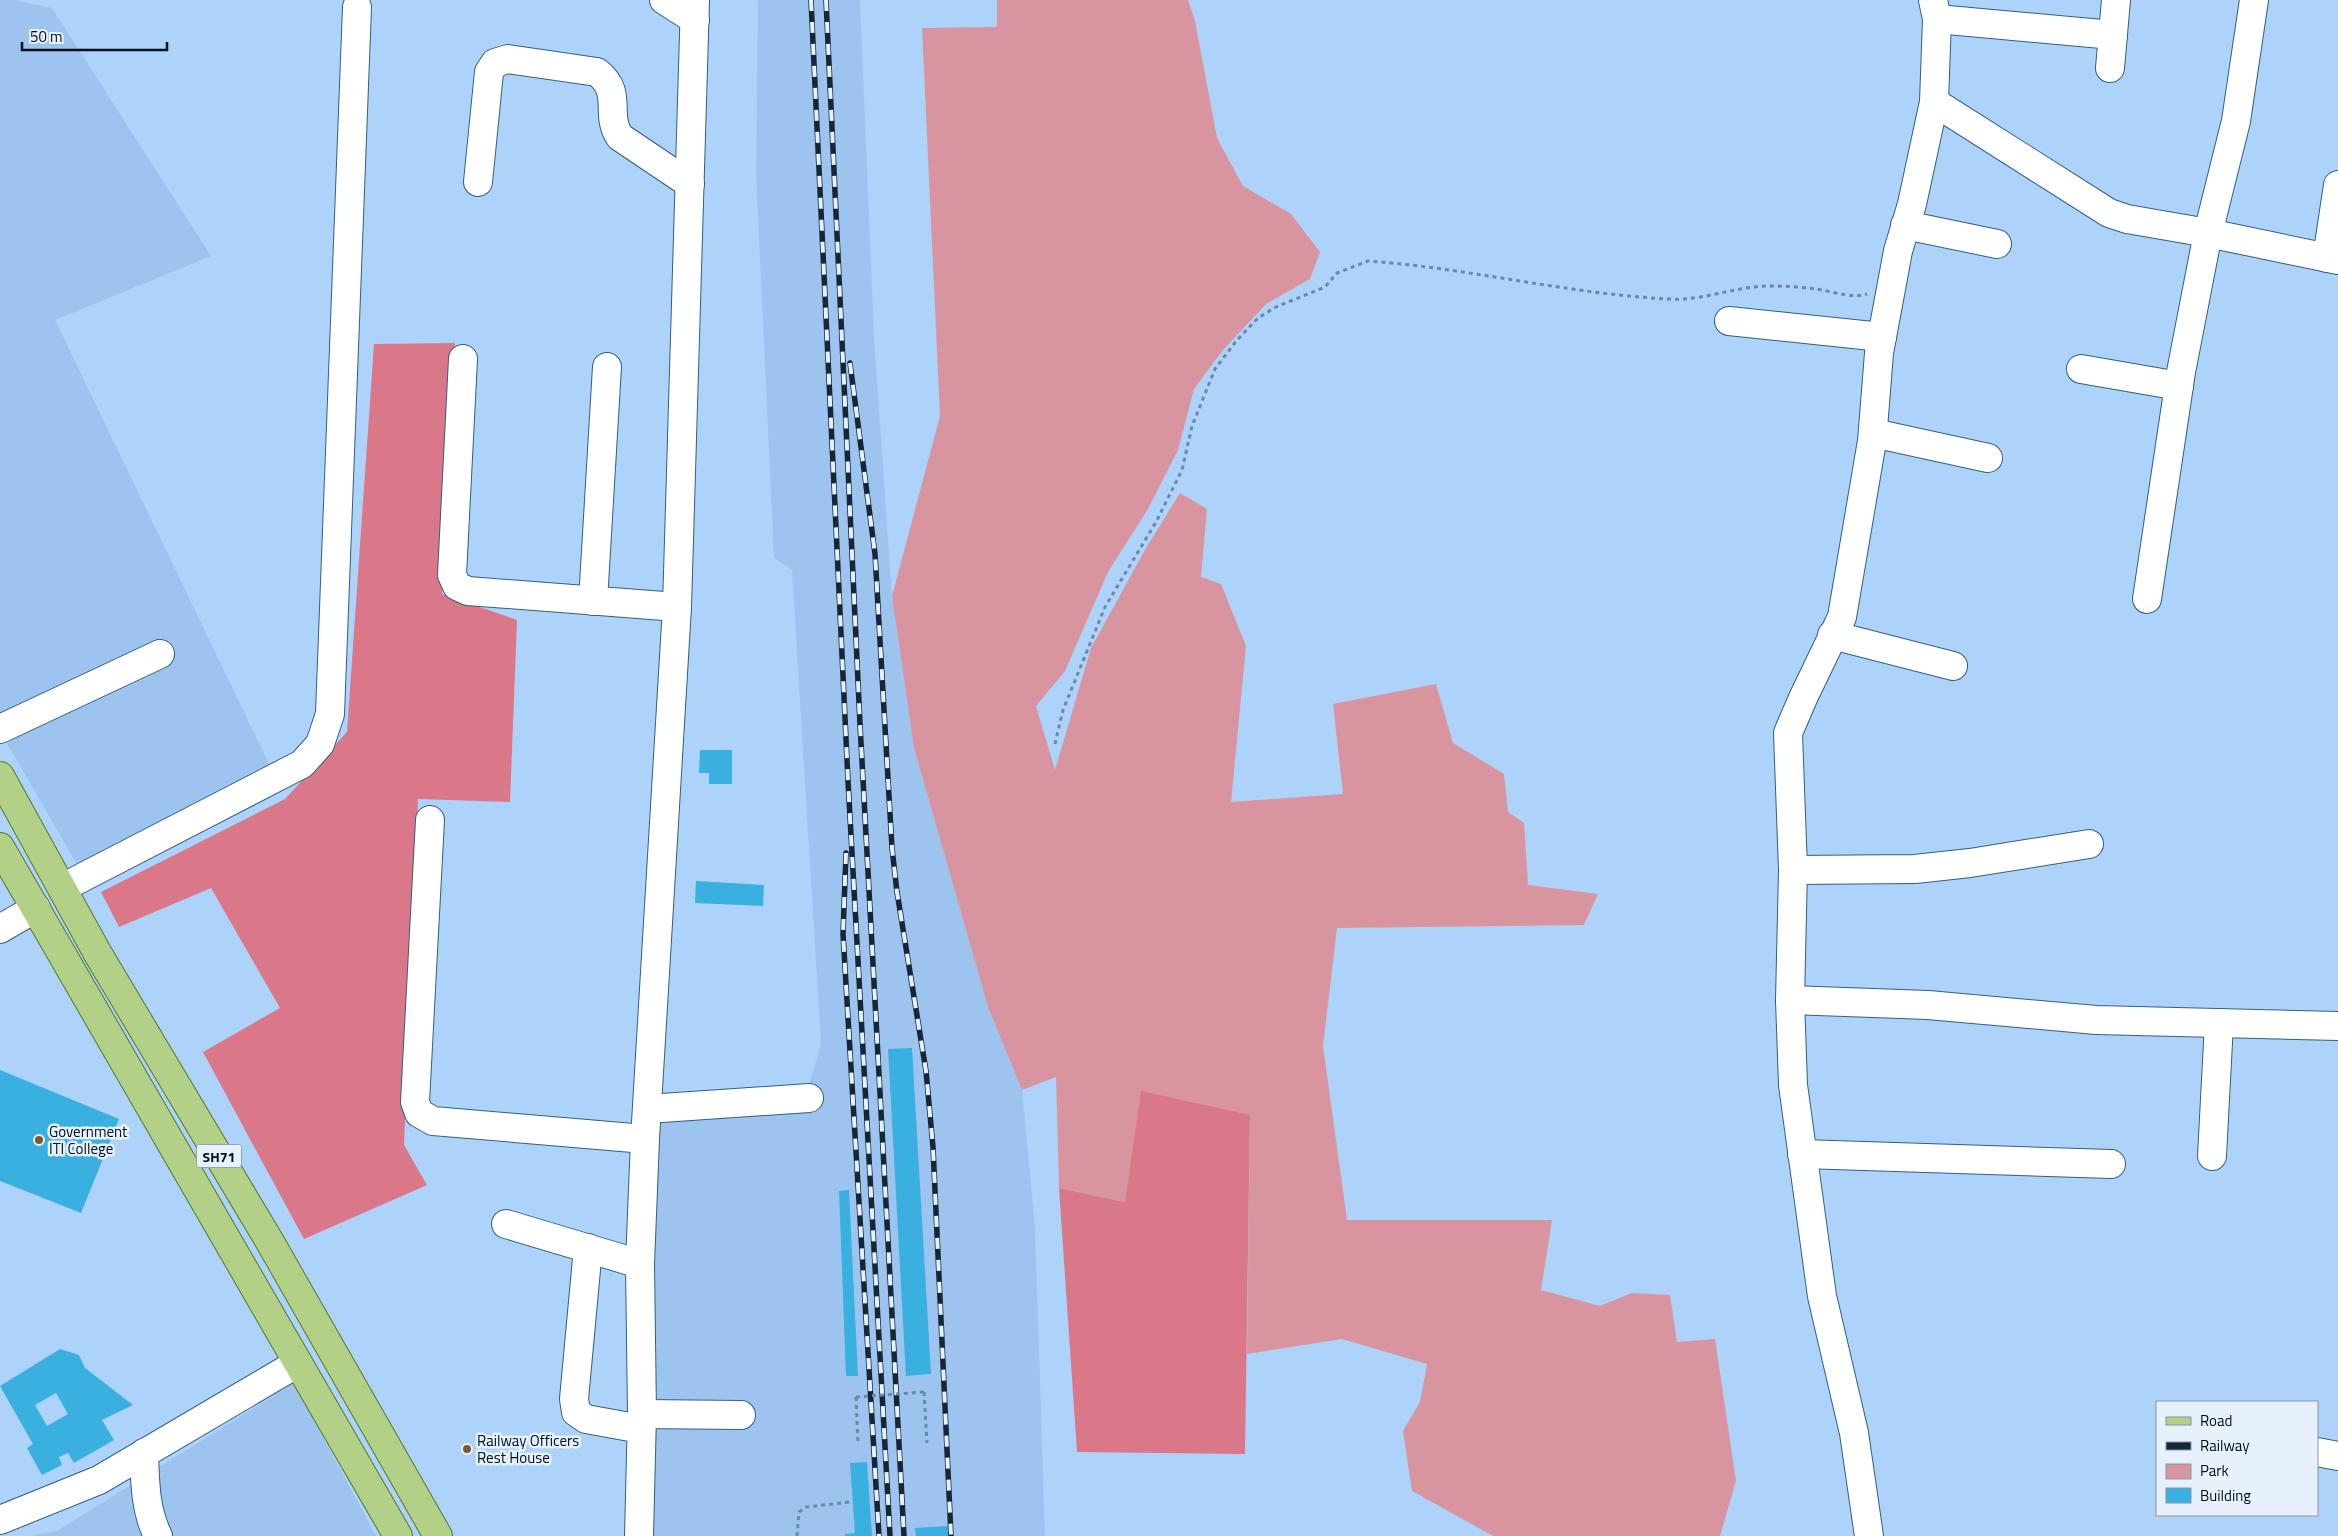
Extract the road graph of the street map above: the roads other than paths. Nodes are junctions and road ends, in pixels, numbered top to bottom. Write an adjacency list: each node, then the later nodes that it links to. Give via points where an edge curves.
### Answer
1 (664, 0): 5 (street)
2 (2116, 0): 7 (street)
3 (2254, 0): 14 (street, via 2236,121)
4 (357, 7): 37 (street, via 330,714 320,744 302,764)
5 (695, 10): 11 (street)
6 (1935, 10): 7 (street); 9 (street)
7 (2113, 35): 8 (street)
8 (2110, 68)
9 (1934, 102): 13 (street); 14 (street, via 2109,212 2127,219)
10 (478, 182): 11 (street, via 489,72 495,63 508,59 597,72 607,80 612,92 614,128 620,136)
11 (690, 184): 27 (street)
12 (2338, 185): 16 (street)
13 (1905, 225): 15 (street); 18 (street)
14 (2208, 233): 16 (street); 22 (street)
15 (1997, 244)
16 (2332, 259)
17 (1729, 322): 18 (street)
18 (1882, 337): 23 (street)
19 (463, 359): 26 (street, via 452,575 457,586 468,591)
20 (607, 367): 26 (street)
21 (2081, 369): 22 (street)
22 (2179, 386): 25 (street)
23 (1872, 433): 24 (street); 28 (street, via 1842,617)
24 (1988, 458)
25 (2147, 599)
26 (593, 601): 27 (street)
27 (677, 608): 44 (street)
28 (1832, 635): 30 (street); 36 (street, via 1788,733)
29 (160, 654): 31 (street)
30 (1953, 666)
31 (0, 729)
32 (0, 776): 37 (main road, SH71)
33 (430, 820): 45 (street, via 414,1102 419,1113 433,1121)
34 (2089, 844): 36 (street, via 1915,869)
35 (0, 847): 38 (main road, SH71)
36 (1792, 870): 40 (street)
37 (62, 888): 53 (main road, SH71)
38 (36, 908): 39 (street); 52 (main road, SH71)
39 (0, 929)
40 (1790, 1000): 41 (street, via 1928,1005 2096,1020); 46 (street, via 1794,1085)
41 (2219, 1023): 42 (street); 47 (street)
42 (2338, 1026)
43 (809, 1098): 44 (street)
44 (647, 1109): 45 (street)
45 (645, 1139): 51 (street)
46 (1802, 1154): 48 (street); 65 (street, via 1822,1296 1854,1433)
47 (2212, 1156)
48 (2111, 1164)
49 (506, 1224): 50 (street)
50 (588, 1248): 51 (street); 56 (street, via 574,1400 576,1412 586,1419)
51 (640, 1264): 56 (street)
52 (298, 1363): 54 (main road, SH71); 58 (street)
53 (348, 1379): 54 (main road); 63 (main road, SH71)
54 (318, 1396): 62 (main road, SH71)
55 (741, 1415): 56 (street)
56 (642, 1421): 64 (street)
57 (2318, 1452): 59 (street)
58 (144, 1453): 60 (street, via 99,1480); 61 (street, via 145,1492)
59 (2338, 1456)
60 (0, 1520)
61 (155, 1535)
62 (398, 1536)
63 (438, 1536)
64 (639, 1536)
65 (1869, 1536)

